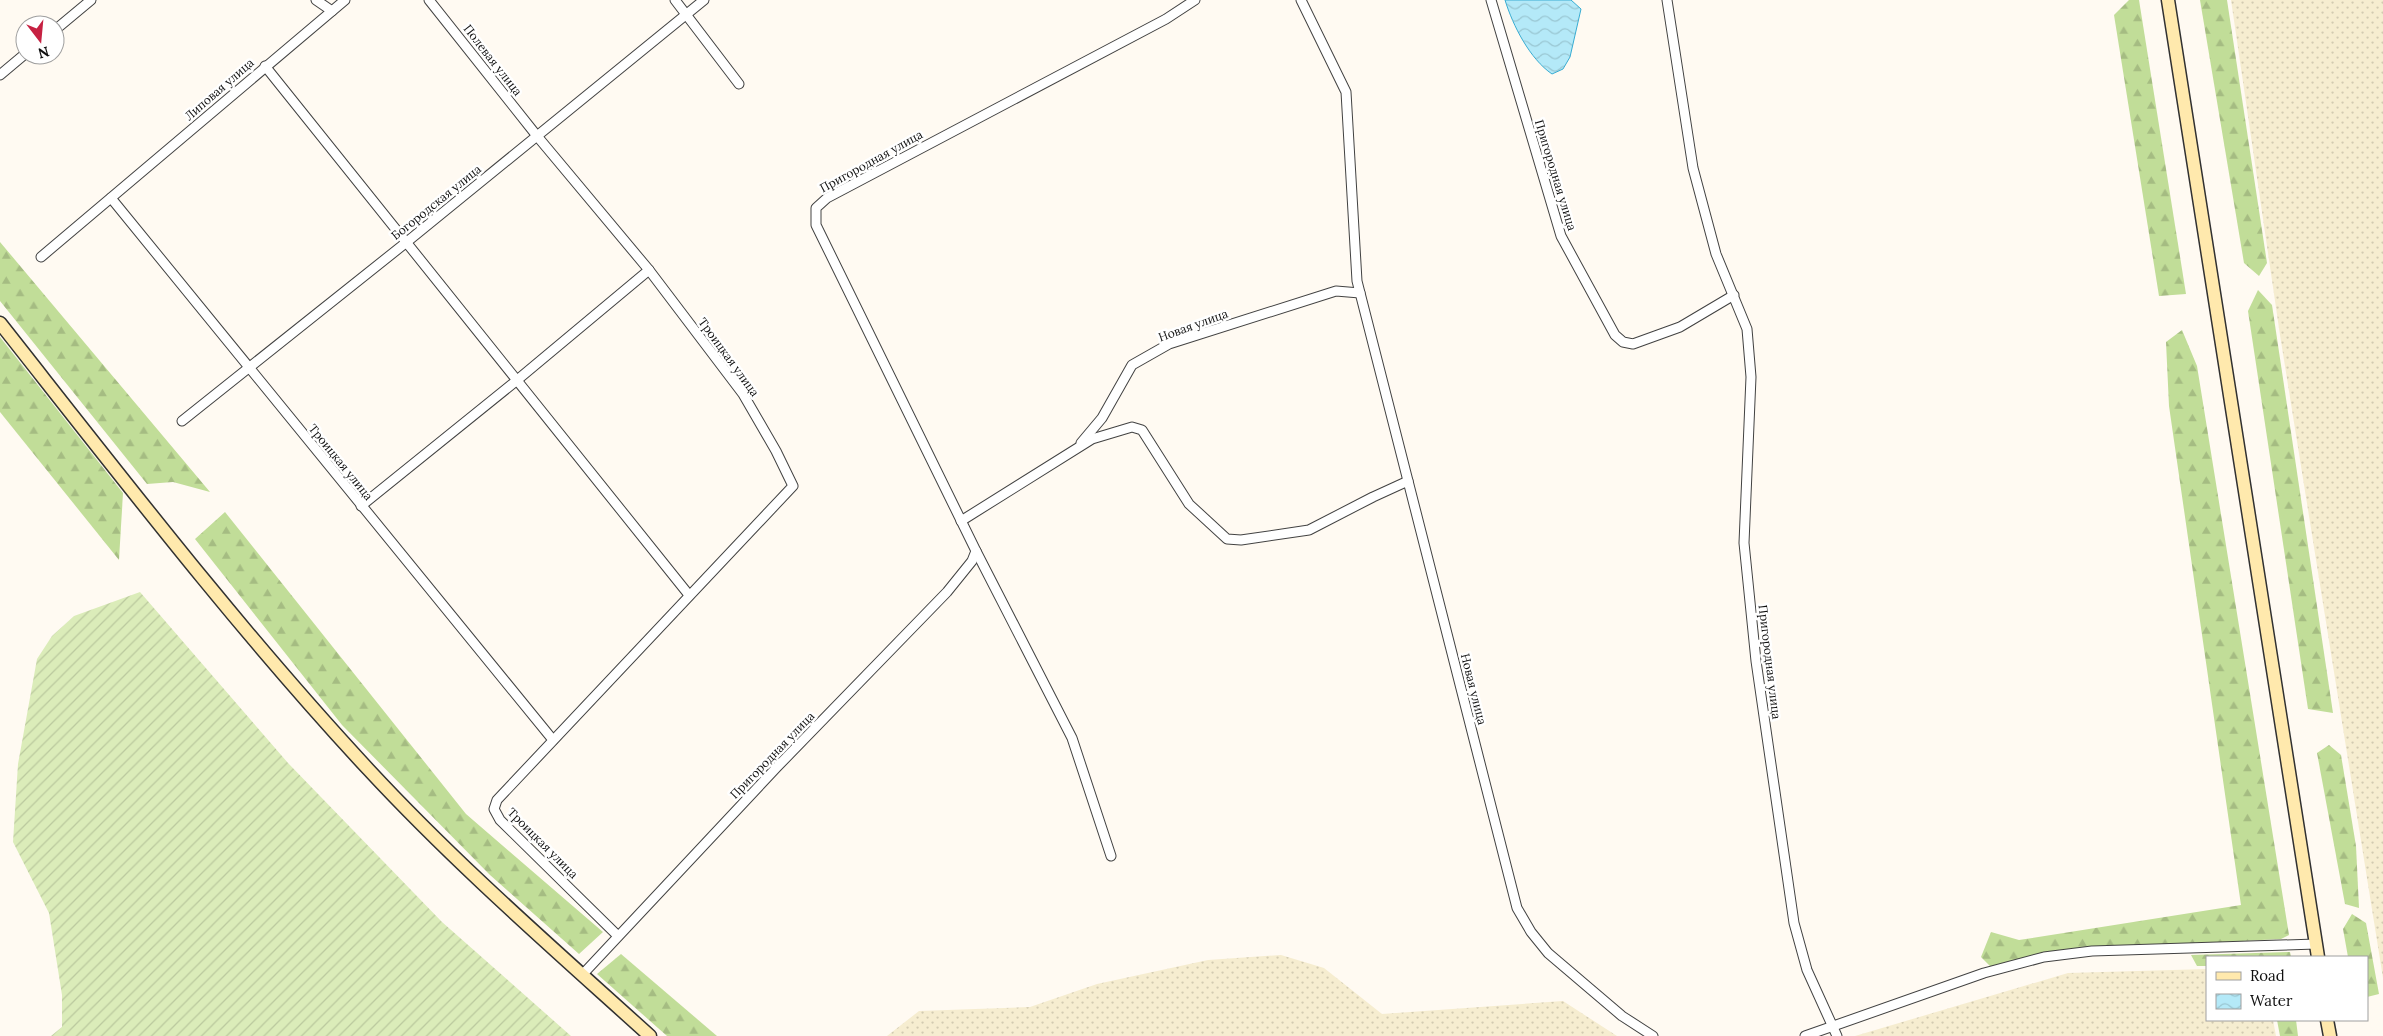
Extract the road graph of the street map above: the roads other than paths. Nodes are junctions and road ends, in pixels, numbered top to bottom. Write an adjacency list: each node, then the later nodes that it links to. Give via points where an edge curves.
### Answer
1 (91, 0): 14 (street)
2 (316, 0): 12 (street)
3 (345, 0): 12 (street, Липовая улица)
4 (429, 0): 19 (street, Полевая улица)
5 (675, 0): 13 (street)
6 (704, 0): 13 (street, Богородская улица)
7 (1195, 0): 33 (street, Пригородная улица, via 1166,19 827,198 816,208 816,225)
8 (1301, 0): 24 (street, Новая улица, via 1346,92)
9 (1491, 0): 25 (street, Пригородная улица, via 1561,236 1616,335 1623,342 1633,344 1680,327)
10 (1667, 0): 25 (street, Пригородная улица, via 1693,168 1716,254)
11 (2168, 0): 39 (street)
12 (332, 12): 16 (street, Липовая улица)
13 (687, 15): 18 (street); 19 (street, Богородская улица)
14 (65, 22)
15 (15, 62): 17 (street)
16 (265, 66): 20 (street, Липовая улица); 21 (street)
17 (0, 75)
18 (739, 84)
19 (537, 136): 21 (street, Богородская улица); 23 (street, Троицкая улица)
20 (111, 198): 22 (street, Липовая улица); 27 (street, Троицкая улица)
21 (408, 241): 27 (street, Богородская улица); 28 (street)
22 (41, 257)
23 (649, 270): 28 (street); 35 (street, Троицкая улица, via 742,394 793,486)
24 (1360, 293): 30 (street, Новая улица, via 1336,291 1169,344 1132,364 1102,418); 31 (street, Новая улица)
25 (1734, 295): 43 (street, Пригородная улица, via 1747,329 1751,377 1744,542 1756,661 1794,923 1807,970)
26 (0, 323): 41 (street, via 301,695 425,828)
27 (249, 367): 29 (street, Богородская улица); 32 (street, Троицкая улица)
28 (516, 381): 32 (street); 35 (street)
29 (182, 421)
30 (1078, 448): 31 (street, via 1092,439 1132,427 1142,430 1189,504 1227,539 1241,540 1309,530); 33 (street)
31 (1408, 481): 45 (street, Новая улица, via 1517,908 1548,953 1622,1016)
32 (361, 506): 36 (street, Троицкая улица)
33 (961, 520): 34 (street, Пригородная улица)
34 (976, 551): 37 (street, Пригородная улица, via 1072,738); 38 (street, Пригородная улица, via 972,561 947,592)
35 (689, 595): 36 (street, Троицкая улица)
36 (553, 740): 38 (street, Троицкая улица, via 497,800 494,810 500,820)
37 (1111, 856)
38 (618, 936): 41 (street, Пригородная улица)
39 (2316, 944): 40 (street); 43 (street, via 2092,951 2044,957 1984,973)
40 (2318, 956)
41 (582, 974): 44 (street)
42 (2327, 1021): 48 (street)
43 (1833, 1026): 46 (street); 47 (street, Пригородная улица)
44 (650, 1036)
45 (1653, 1036)
46 (1805, 1036)
47 (1837, 1036)
48 (2330, 1036)

